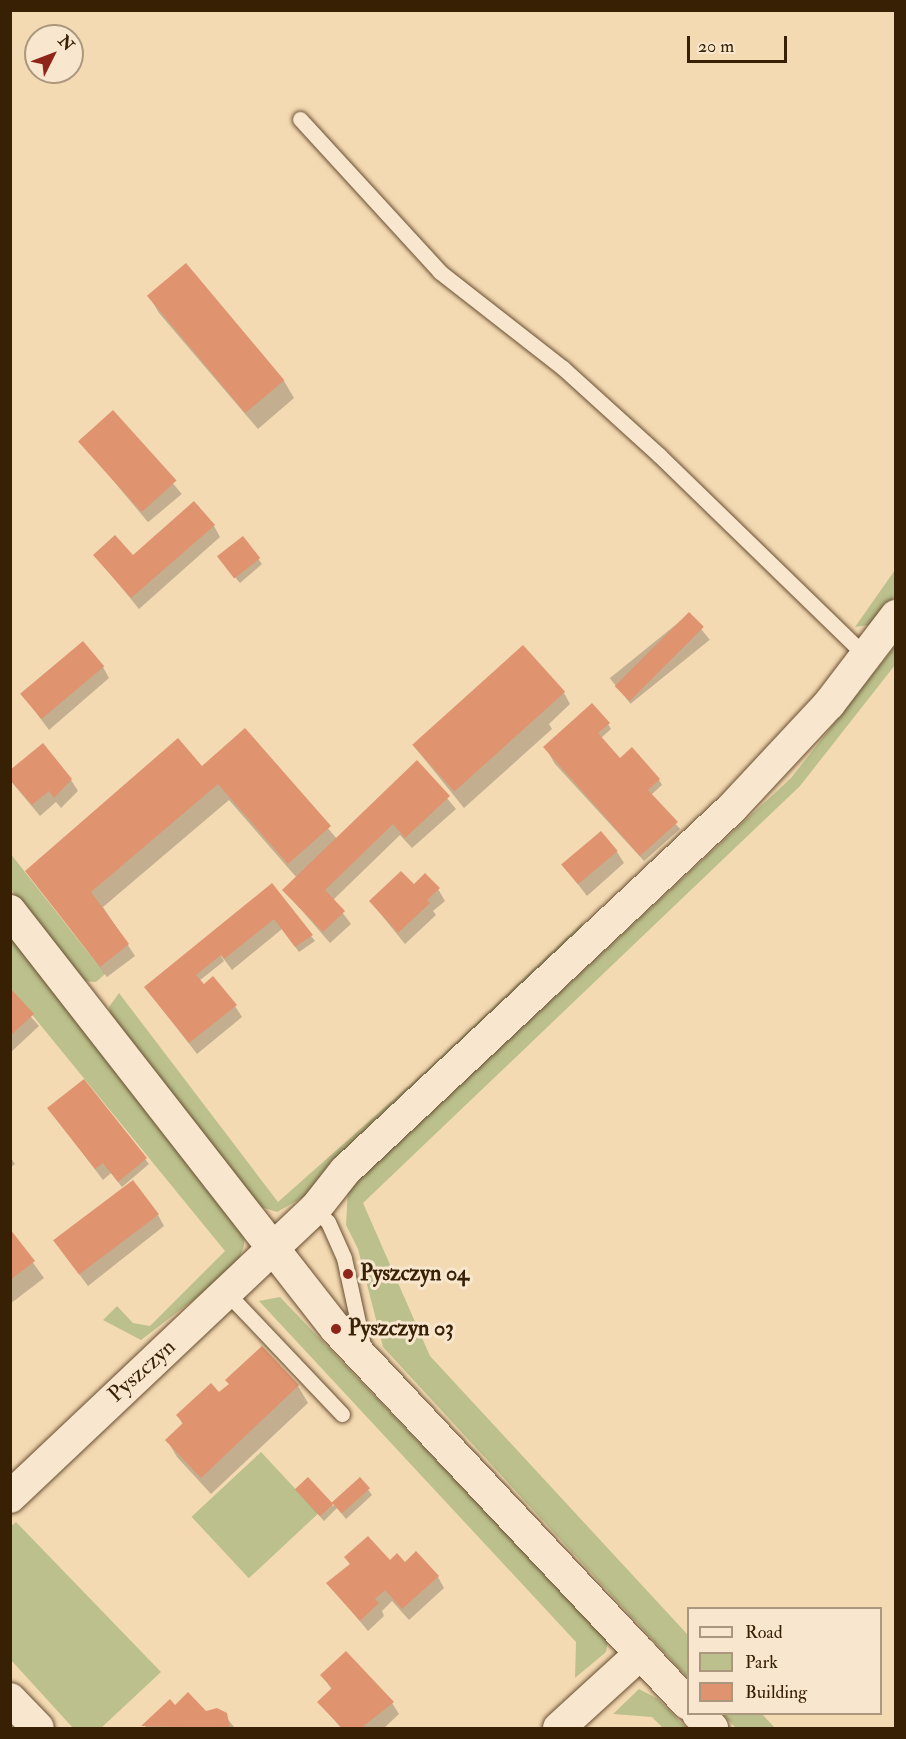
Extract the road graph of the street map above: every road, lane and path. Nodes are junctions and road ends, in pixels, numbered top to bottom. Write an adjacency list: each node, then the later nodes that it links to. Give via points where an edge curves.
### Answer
1 (300, 119): 3 (lane, via 440,272 563,368 659,455)
2 (896, 616): 3 (street, Pyszczyn)
3 (866, 656): 5 (street, Pyszczyn, via 789,750 732,808 345,1171)
4 (10, 911): 6 (street)
5 (315, 1209): 6 (street, Pyszczyn); 8 (lane, via 328,1222 344,1258)
6 (276, 1247): 7 (street, Pyszczyn); 8 (street, via 336,1329)
7 (227, 1293): 9 (lane); 10 (street, Pyszczyn)
8 (367, 1362): 11 (street)
9 (342, 1414)
10 (10, 1497)
11 (640, 1653): 13 (street); 16 (street)
12 (10, 1699): 15 (street)
13 (687, 1703)
14 (700, 1715): 17 (street)
15 (38, 1728)
16 (559, 1728)
17 (712, 1728)

